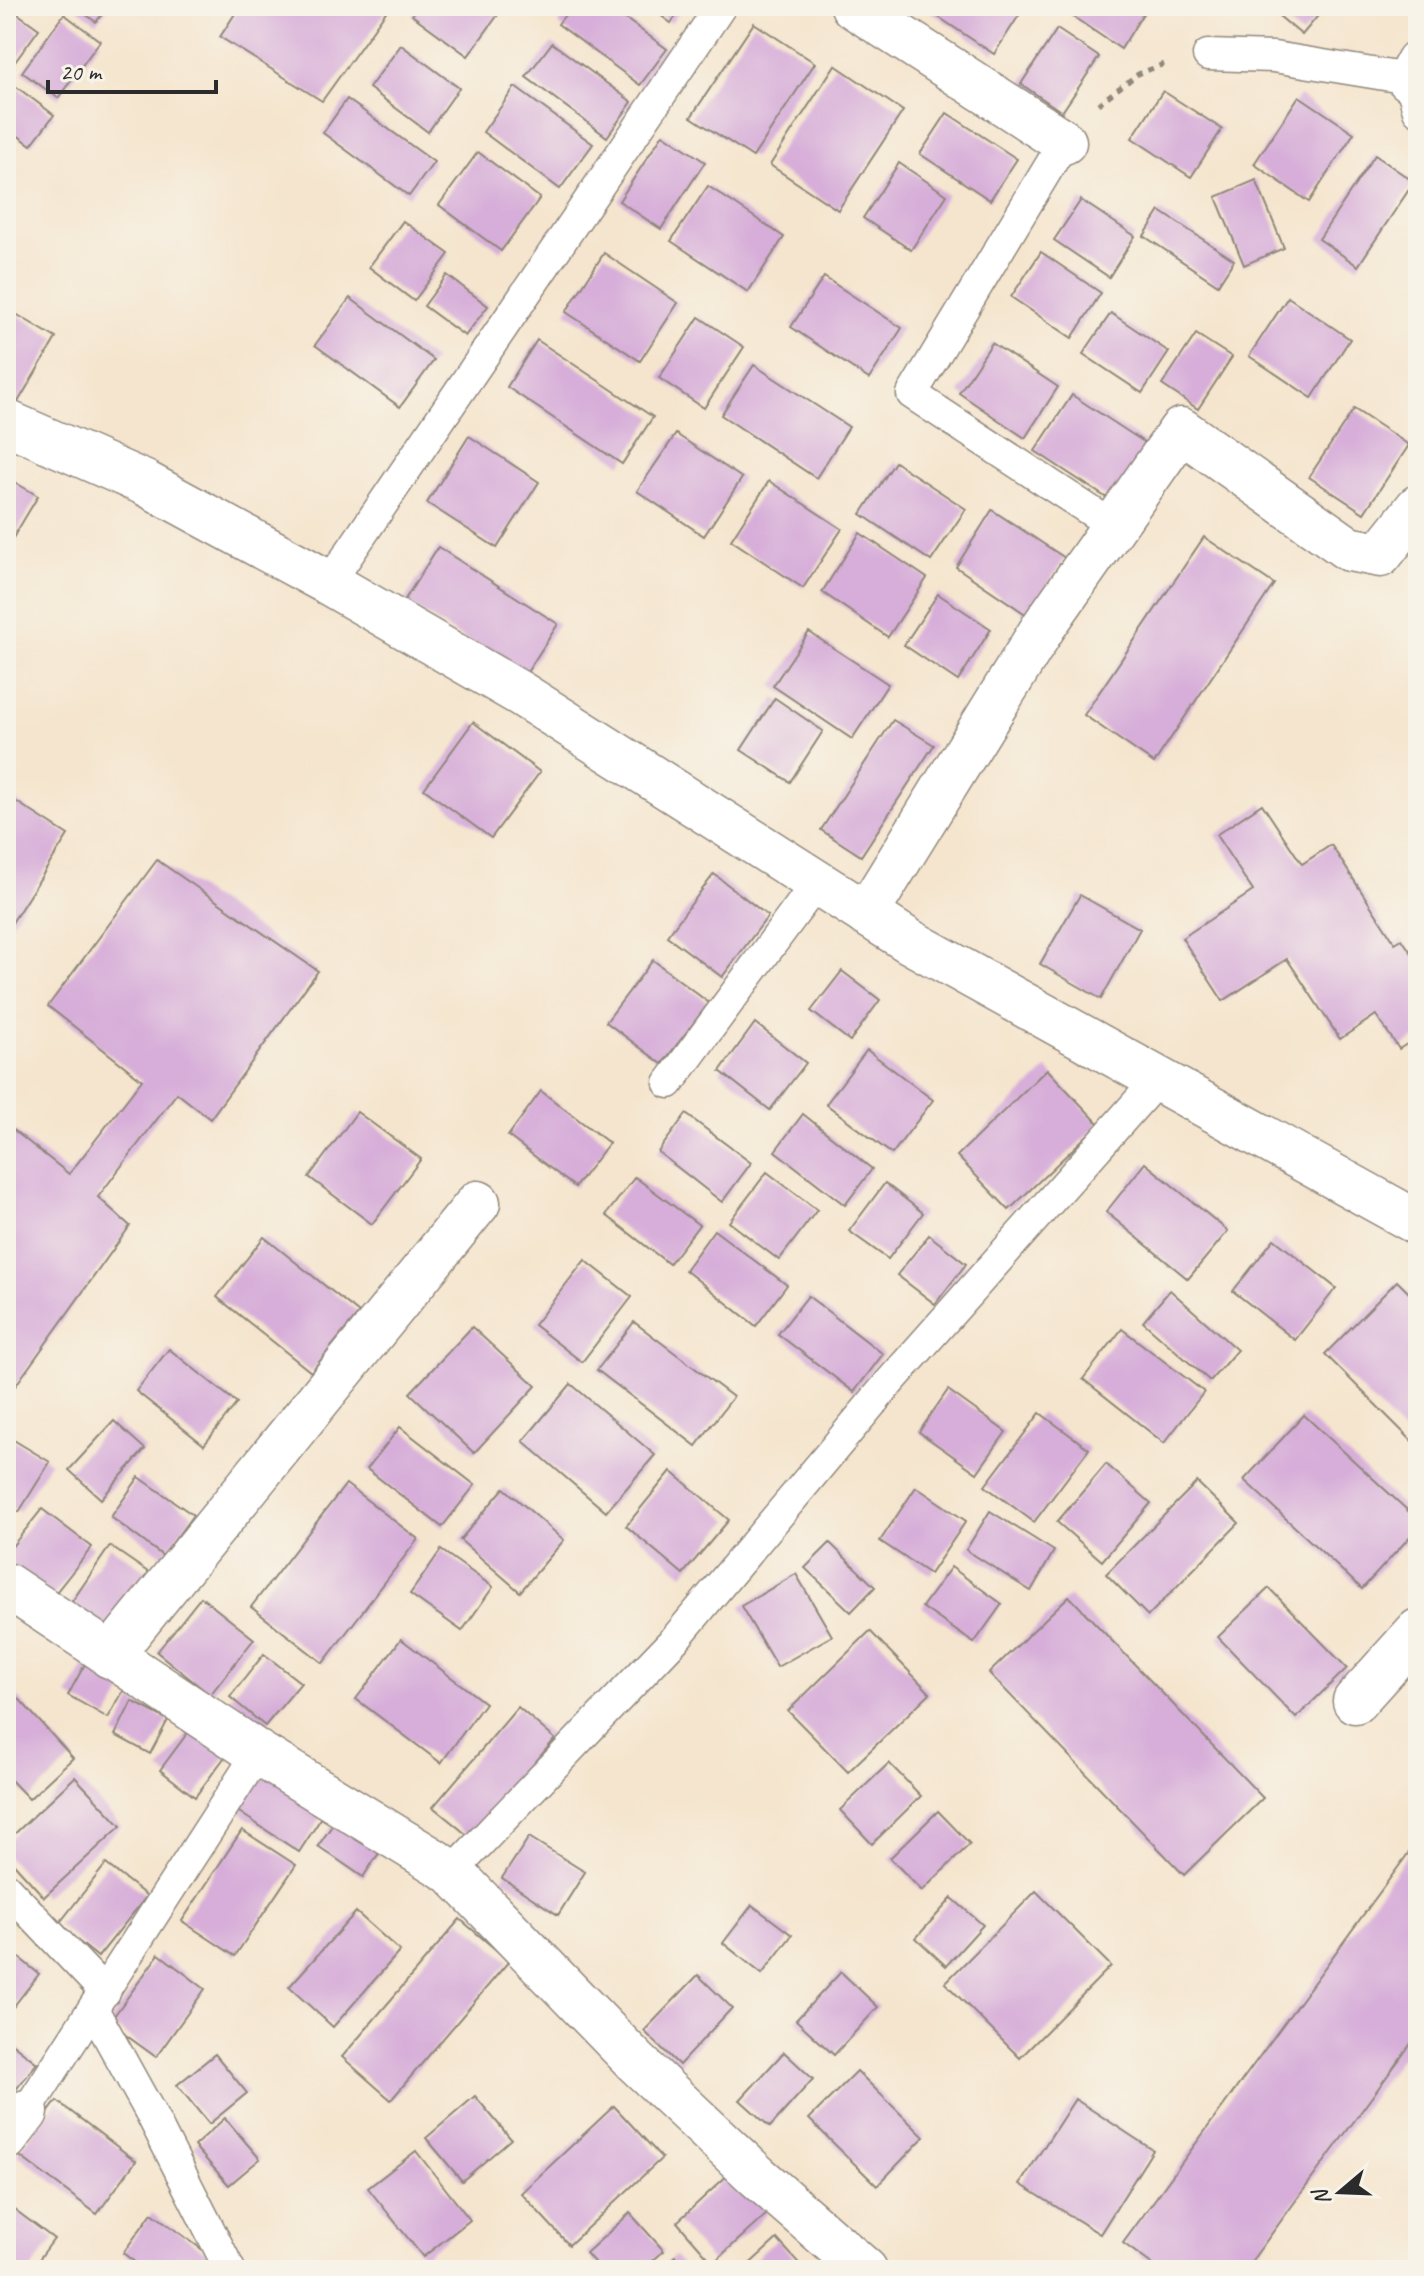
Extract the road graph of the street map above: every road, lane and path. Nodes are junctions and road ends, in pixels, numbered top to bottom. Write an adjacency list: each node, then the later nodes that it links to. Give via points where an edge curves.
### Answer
1 (721, 6): 9 (lane)
2 (853, 6): 5 (street)
3 (1208, 55): 4 (lane, via 1274,57); 5 (path, via 1138,74 1096,106)
4 (1415, 84)
5 (1064, 142): 8 (lane, via 912,394)
6 (6, 422): 9 (street, via 145,483)
7 (1418, 507): 8 (street, via 1380,555 1349,549 1181,430)
8 (1112, 525): 11 (street)
9 (329, 583): 10 (street, via 521,694)
10 (816, 884): 11 (street); 13 (lane)
11 (866, 914): 12 (street)
12 (1159, 1078): 15 (street); 21 (lane, via 888,1384 675,1639)
13 (669, 1083)
14 (478, 1203): 18 (street)
15 (1418, 1223)
16 (6, 1585): 18 (street)
17 (1418, 1631): 19 (street)
18 (110, 1656): 20 (street)
19 (1355, 1701)
20 (258, 1753): 21 (street); 23 (lane)
21 (452, 1872): 26 (street, via 636,2062)
22 (6, 1888): 23 (lane)
23 (99, 2000): 24 (lane); 25 (lane)
24 (16, 2125)
25 (230, 2270)
26 (865, 2270)

